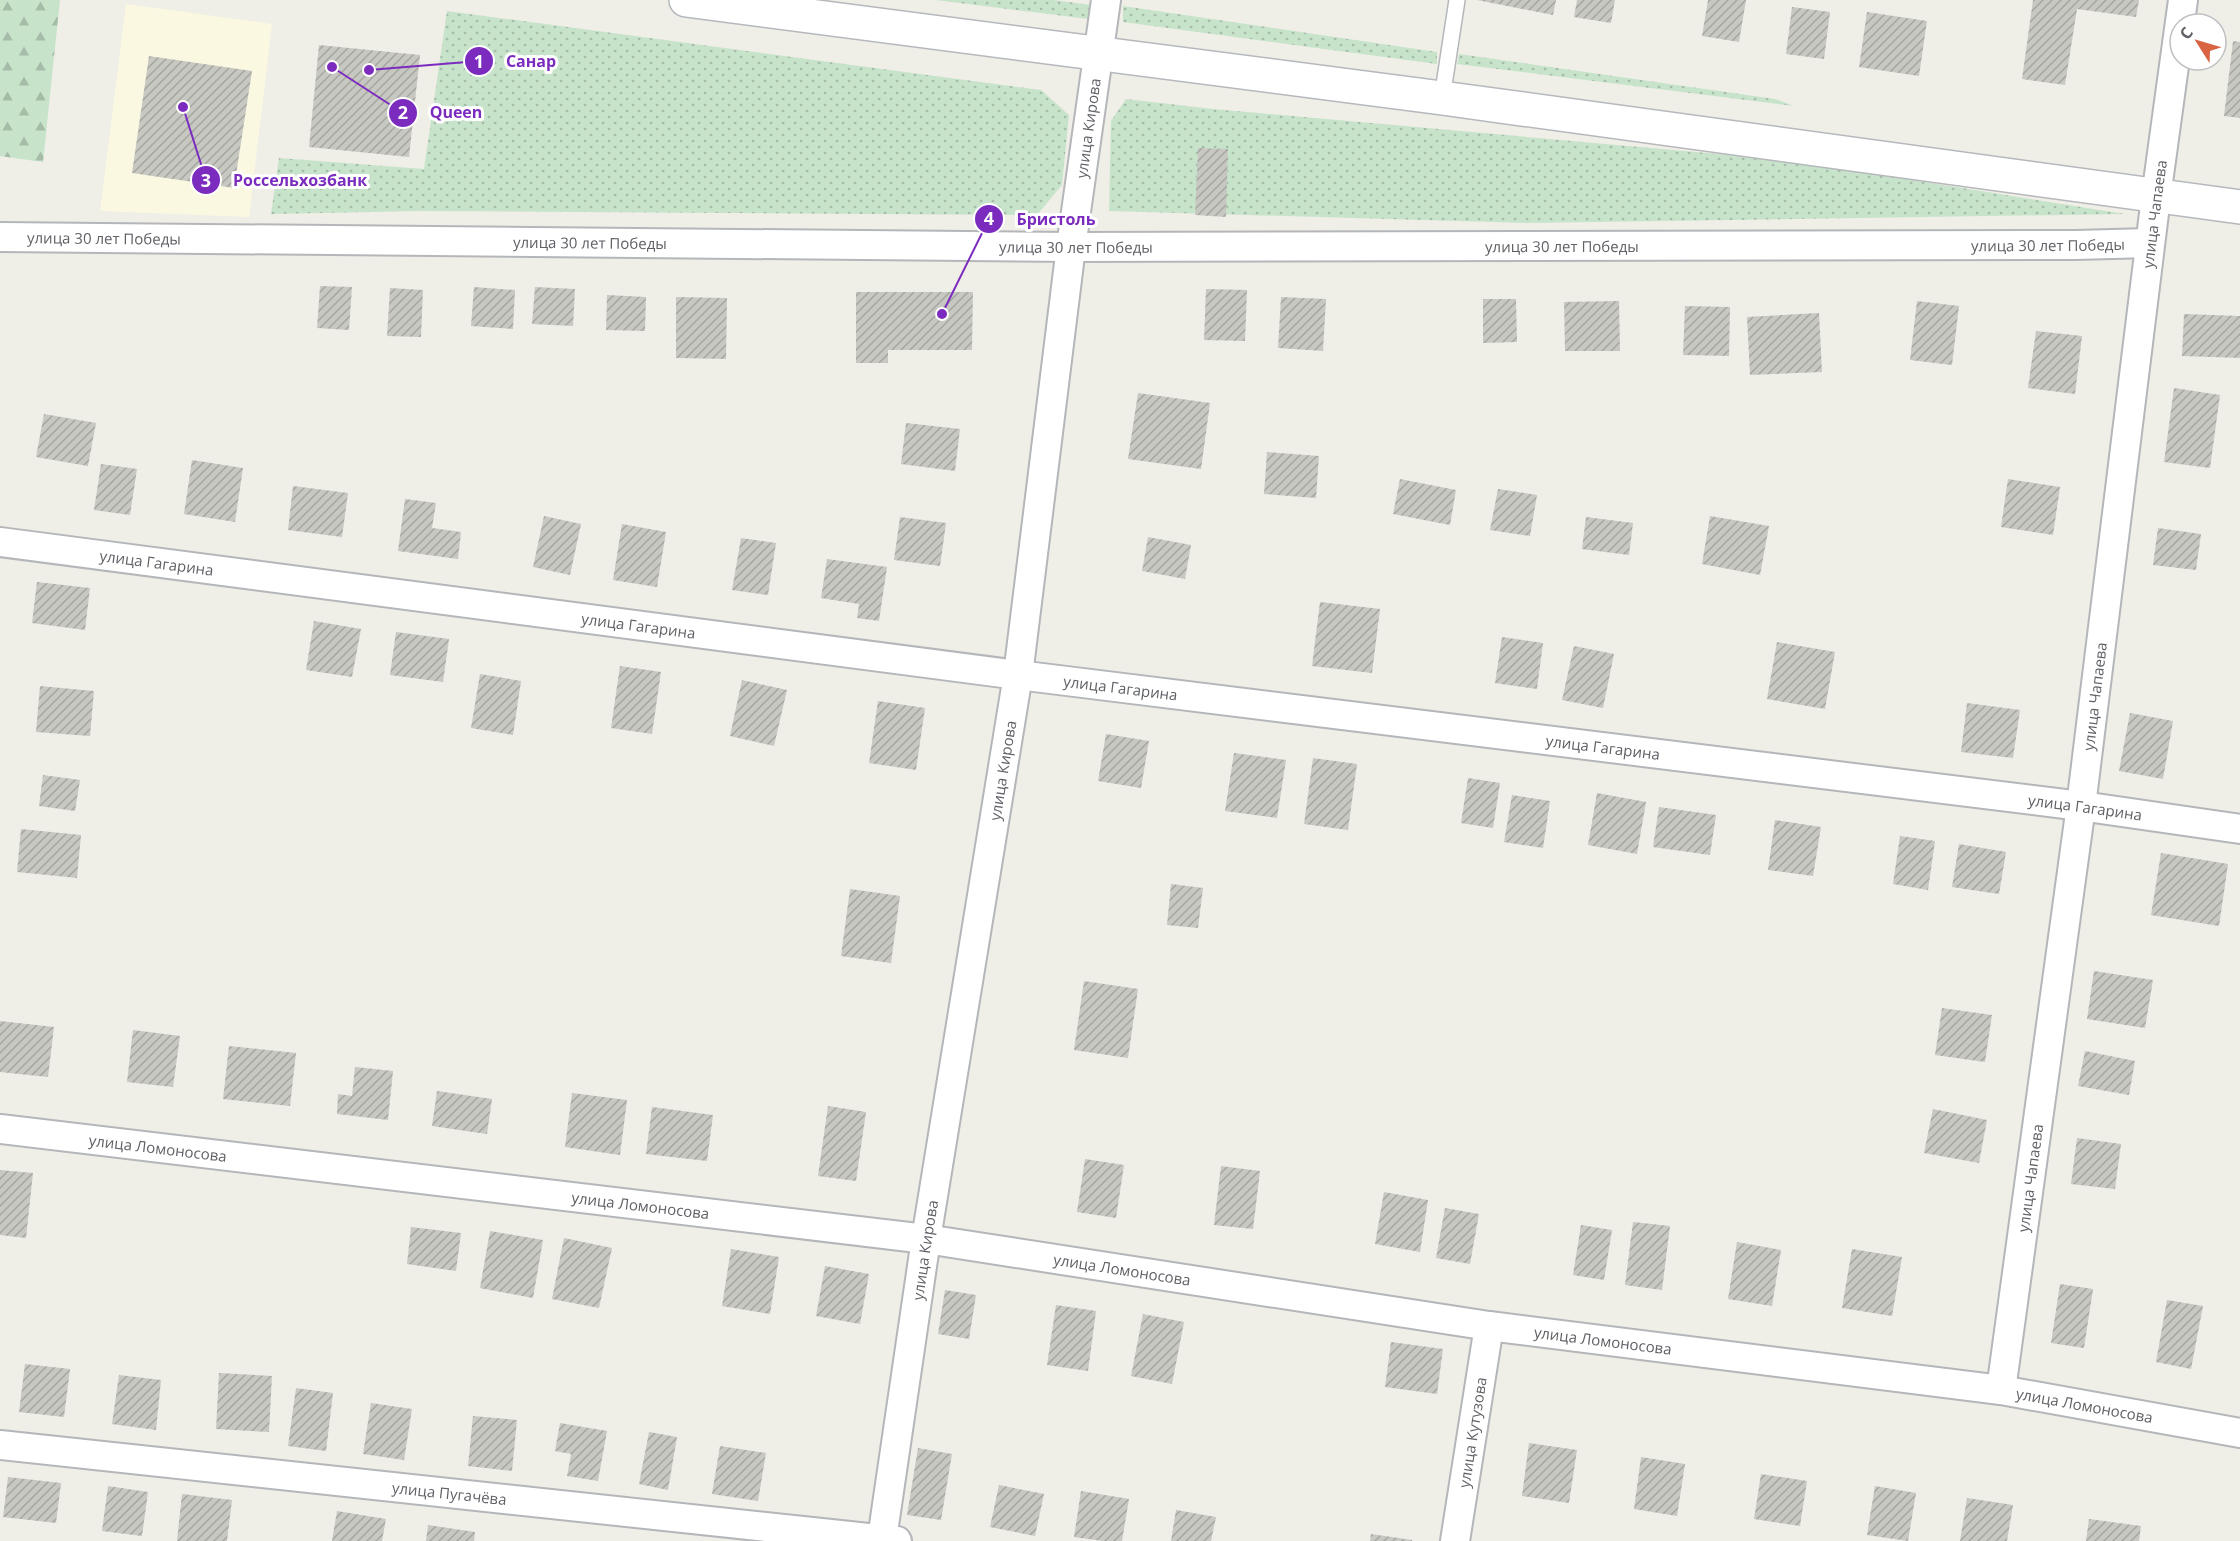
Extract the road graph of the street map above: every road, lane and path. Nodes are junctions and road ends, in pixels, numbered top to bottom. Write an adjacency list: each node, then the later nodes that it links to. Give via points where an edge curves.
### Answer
1 (686, 0): 5 (street)
2 (1106, 0): 5 (street, улица Кирова)
3 (1457, 0): 6 (lane)
4 (2183, 0): 7 (street, улица Чапаева)
5 (1098, 54): 6 (street); 11 (street, улица Кирова)
6 (1442, 98): 7 (street)
7 (2156, 197): 8 (street); 10 (street, улица Чапаева)
8 (2240, 207)
9 (0, 237): 11 (street, улица 30 лет Победы)
10 (2150, 243): 11 (street, улица 30 лет Победы); 14 (street, улица Чапаева)
11 (1071, 247): 13 (street, улица Кирова)
12 (0, 542): 13 (street, улица Гагарина)
13 (1018, 675): 14 (street, улица Гагарина); 17 (street, улица Кирова)
14 (2081, 806): 15 (street, улица Гагарина); 19 (street, улица Чапаева)
15 (2240, 829)
16 (0, 1130): 17 (street, улица Ломоносова)
17 (926, 1239): 18 (street, улица Ломоносова); 22 (street, улица Кирова)
18 (1489, 1326): 19 (street, улица Ломоносова); 23 (street, улица Кутузова)
19 (2001, 1390): 20 (street, улица Ломоносова)
20 (2240, 1433)
21 (0, 1445): 22 (street, улица Пугачёва)
22 (889, 1540)
23 (1455, 1541)

